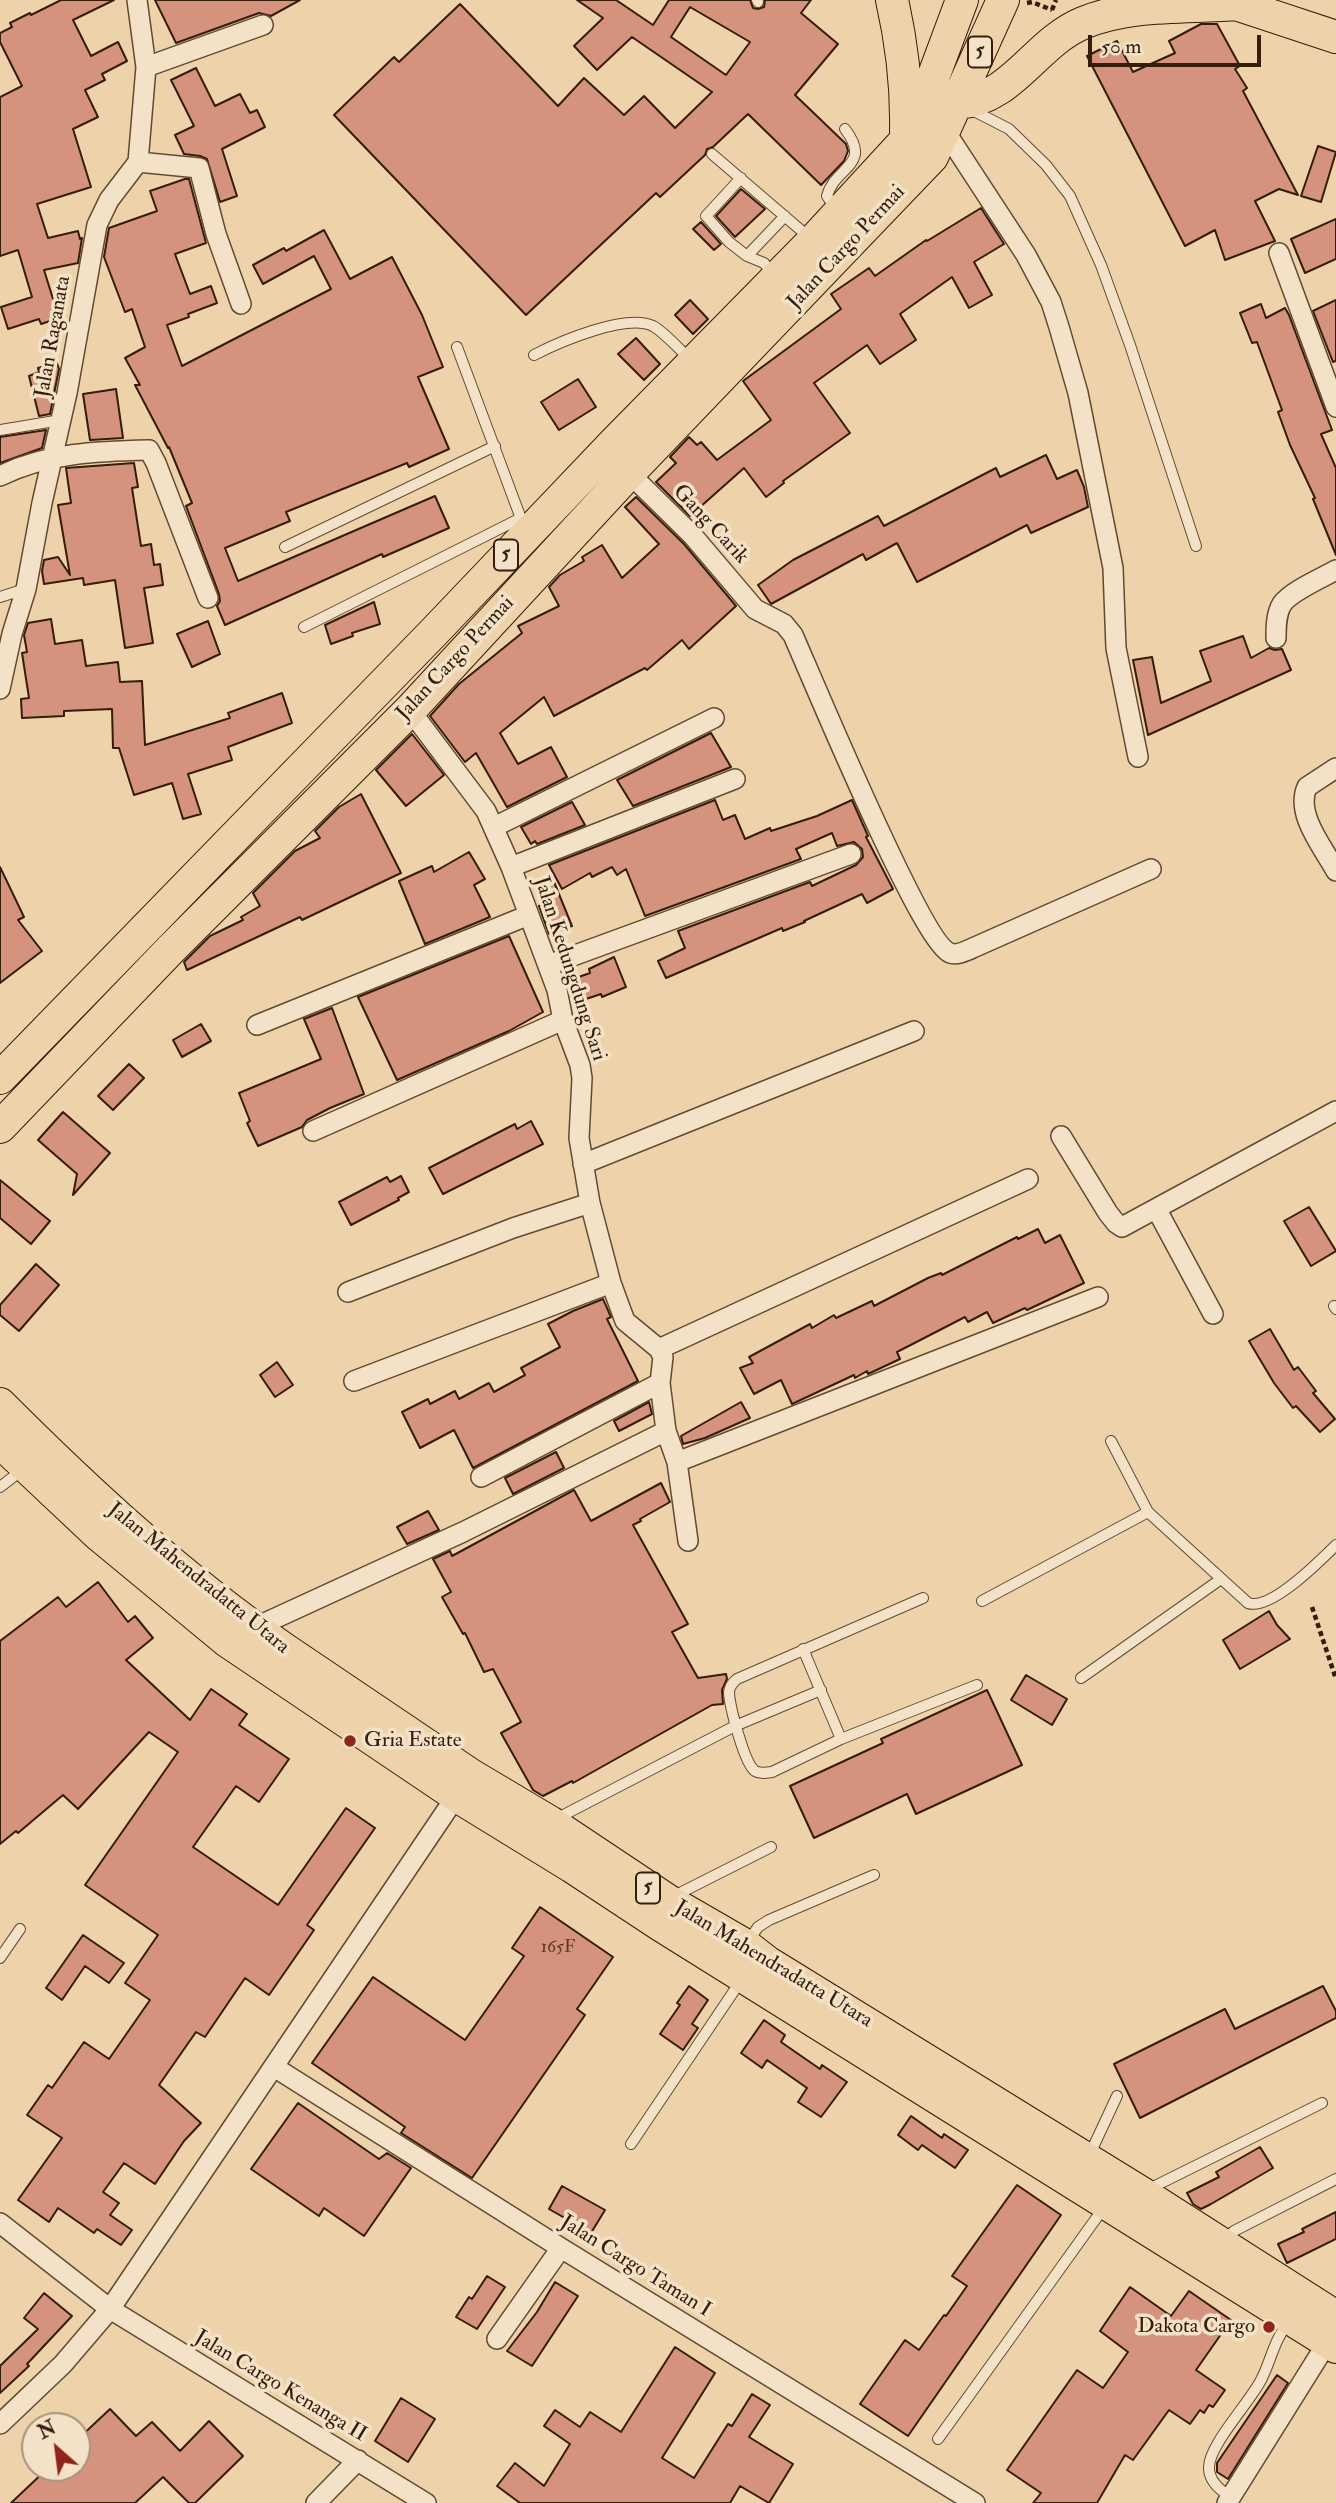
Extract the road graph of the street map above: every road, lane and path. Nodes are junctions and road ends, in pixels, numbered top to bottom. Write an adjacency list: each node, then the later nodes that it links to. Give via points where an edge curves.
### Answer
1 (137, 0): 8 (street)
2 (892, 0): 11 (highway, via 901,39)
3 (962, 0): 11 (highway, Jalan Cargo Permai / 5)
4 (1003, 0): 9 (highway, Jalan Cargo Permai / 5)
5 (1251, 5): 7 (highway); 9 (highway, via 1119,12 1082,23 1000,88)
6 (263, 25): 8 (street)
7 (1336, 37)
8 (146, 67): 13 (street)
9 (951, 117): 30 (highway, Jalan Cargo Permai / 5, via 933,157); 33 (lane, via 1009,129 1070,195 1130,345); 44 (street, via 1051,302 1059,327 1113,568 1115,648)
10 (845, 129): 15 (lane, via 854,141 854,161 827,196)
11 (906, 140): 15 (highway, Jalan Cargo Permai / 5)
12 (712, 154): 14 (lane)
13 (138, 162): 21 (street, via 199,167); 26 (street, Jalan Raganata, via 96,225)
14 (741, 178): 16 (lane); 19 (lane, via 706,216)
15 (839, 214): 17 (highway, Jalan Cargo Permai / 5)
16 (785, 216): 17 (lane); 19 (lane)
17 (813, 241): 20 (highway, Jalan Cargo Permai / 5)
18 (1279, 253): 25 (street)
19 (747, 256): 20 (lane, via 764,263)
20 (777, 278): 24 (highway, Jalan Cargo Permai / 5)
21 (241, 304)
22 (457, 347): 28 (lane)
23 (534, 355): 24 (lane, via 561,341 630,323 653,326)
24 (693, 362): 32 (highway, Jalan Cargo Permai / 5)
25 (1336, 407)
26 (62, 420): 27 (lane); 29 (street, Jalan Raganata)
27 (0, 430)
28 (495, 446): 32 (lane); 34 (lane)
29 (53, 456): 31 (street); 36 (street, Jalan Raganata); 38 (street, via 149,450)
30 (629, 473): 42 (highway, Jalan Cargo Permai / 5); 50 (street, Gang Carik, via 693,536 755,609 784,624 793,635 894,864 928,925 950,953 975,947)
31 (0, 475)
32 (523, 526): 39 (lane); 57 (highway, Jalan Cargo Permai / 5, via 424,643)
33 (1196, 546)
34 (285, 547)
35 (1336, 570): 40 (street, via 1282,603)
36 (26, 589): 37 (lane); 41 (street, Jalan Raganata)
37 (0, 597)
38 (208, 598)
39 (304, 627)
40 (1276, 638)
41 (0, 688)
42 (410, 710): 47 (street, Jalan Kedungdung Sari, via 472,790); 59 (highway, Jalan Cargo Permai / 5)
43 (715, 718): 47 (street)
44 (1138, 757)
45 (1336, 768): 51 (street, via 1307,787 1302,804)
46 (735, 779): 49 (street)
47 (494, 827): 49 (street, Jalan Kedungdung Sari)
48 (851, 854): 53 (street)
49 (511, 867): 52 (street, Jalan Kedungdung Sari)
50 (1151, 869)
51 (1336, 871)
52 (529, 915): 53 (street, Jalan Kedungdung Sari); 55 (street)
53 (548, 965): 54 (street, Jalan Kedungdung Sari)
54 (563, 1020): 60 (street); 62 (street, Jalan Kedungdung Sari, via 582,1077 578,1124)
55 (257, 1025)
56 (914, 1031): 62 (street)
57 (0, 1078)
58 (1336, 1111): 65 (street)
59 (0, 1127)
60 (313, 1131)
61 (1061, 1136): 65 (street, via 1116,1223 1122,1227)
62 (583, 1164): 64 (street, Jalan Kedungdung Sari)
63 (1028, 1179): 70 (street)
64 (590, 1203): 66 (street, Jalan Kedungdung Sari); 67 (street)
65 (1157, 1210): 69 (street)
66 (611, 1283): 70 (street, Jalan Kedungdung Sari, via 625,1321); 71 (street)
67 (348, 1292)
68 (1098, 1297): 77 (street)
69 (1213, 1314)
70 (659, 1349): 72 (street, via 663,1357)
71 (354, 1381)
72 (660, 1383): 74 (street); 79 (street)
73 (0, 1404): 88 (highway, Jalan Mahendradatta Utara / 5, via 117,1516)
74 (666, 1431): 77 (street); 88 (street, via 463,1532)
75 (1111, 1441): 81 (lane)
76 (0, 1442): 78 (highway, Jalan Mahendradatta Utara / 5)
77 (677, 1462): 82 (street)
78 (26, 1467): 80 (lane); 96 (highway, Jalan Mahendradatta Utara / 5, via 100,1536 227,1641)
79 (481, 1477)
80 (0, 1487)
81 (1148, 1512): 84 (lane); 86 (lane)
82 (688, 1541)
83 (1336, 1545): 84 (lane, via 1312,1569 1260,1604 1248,1603)
84 (1221, 1578): 90 (lane)
85 (923, 1598): 89 (lane)
86 (982, 1601)
87 (1312, 1607): 91 (path)
88 (254, 1628): 96 (highway, Jalan Mahendradatta Utara / 5)
89 (803, 1649): 93 (lane); 94 (lane, via 732,1684)
90 (1081, 1678)
91 (1336, 1679)
92 (977, 1685): 95 (lane)
93 (821, 1690): 94 (lane); 95 (lane)
94 (735, 1726): 95 (lane, via 750,1764 765,1773); 97 (lane)
95 (841, 1739)
96 (464, 1786): 97 (highway, Jalan Mahendradatta Utara / 5); 103 (highway, Jalan Mahendradatta Utara / 5, via 571,1866); 104 (street)
97 (550, 1822): 100 (highway, Jalan Mahendradatta Utara / 5)
98 (771, 1847): 100 (lane)
99 (874, 1875): 103 (lane, via 758,1927)
100 (667, 1900): 103 (highway, Jalan Mahendradatta Utara / 5)
101 (20, 1929): 102 (lane)
102 (0, 1958)
103 (744, 1961): 107 (lane); 108 (highway, Jalan Mahendradatta Utara / 5, via 767,1962); 111 (highway, Jalan Mahendradatta Utara / 5)
104 (274, 2067): 114 (street, Jalan Cargo Taman I); 115 (street)
105 (1117, 2096): 108 (lane)
106 (1322, 2103): 110 (lane)
107 (631, 2144)
108 (1087, 2160): 110 (highway, Jalan Mahendradatta Utara / 5)
109 (1336, 2179): 113 (lane)
110 (1145, 2195): 113 (highway, Jalan Mahendradatta Utara / 5)
111 (1107, 2203): 116 (highway, Jalan Mahendradatta Utara / 5); 120 (lane)
112 (0, 2223): 115 (street, Jalan Cargo Kenanga II)
113 (1219, 2243): 116 (highway, Jalan Mahendradatta Utara / 5)
114 (561, 2248): 118 (street); 125 (street, Jalan Cargo Taman I)
115 (110, 2309): 119 (street, via 63,2364); 121 (street, Jalan Cargo Kenanga II)
116 (1299, 2309): 117 (highway, Jalan Mahendradatta Utara / 5); 122 (lane, via 1282,2330 1261,2380 1213,2451 1212,2478)
117 (1334, 2334): 122 (street)
118 (497, 2339)
119 (0, 2424)
120 (938, 2439)
121 (358, 2460): 123 (street); 124 (street, Jalan Cargo Kenanga II)
122 (1229, 2500)
123 (316, 2503)
124 (426, 2503)
125 (975, 2503)

